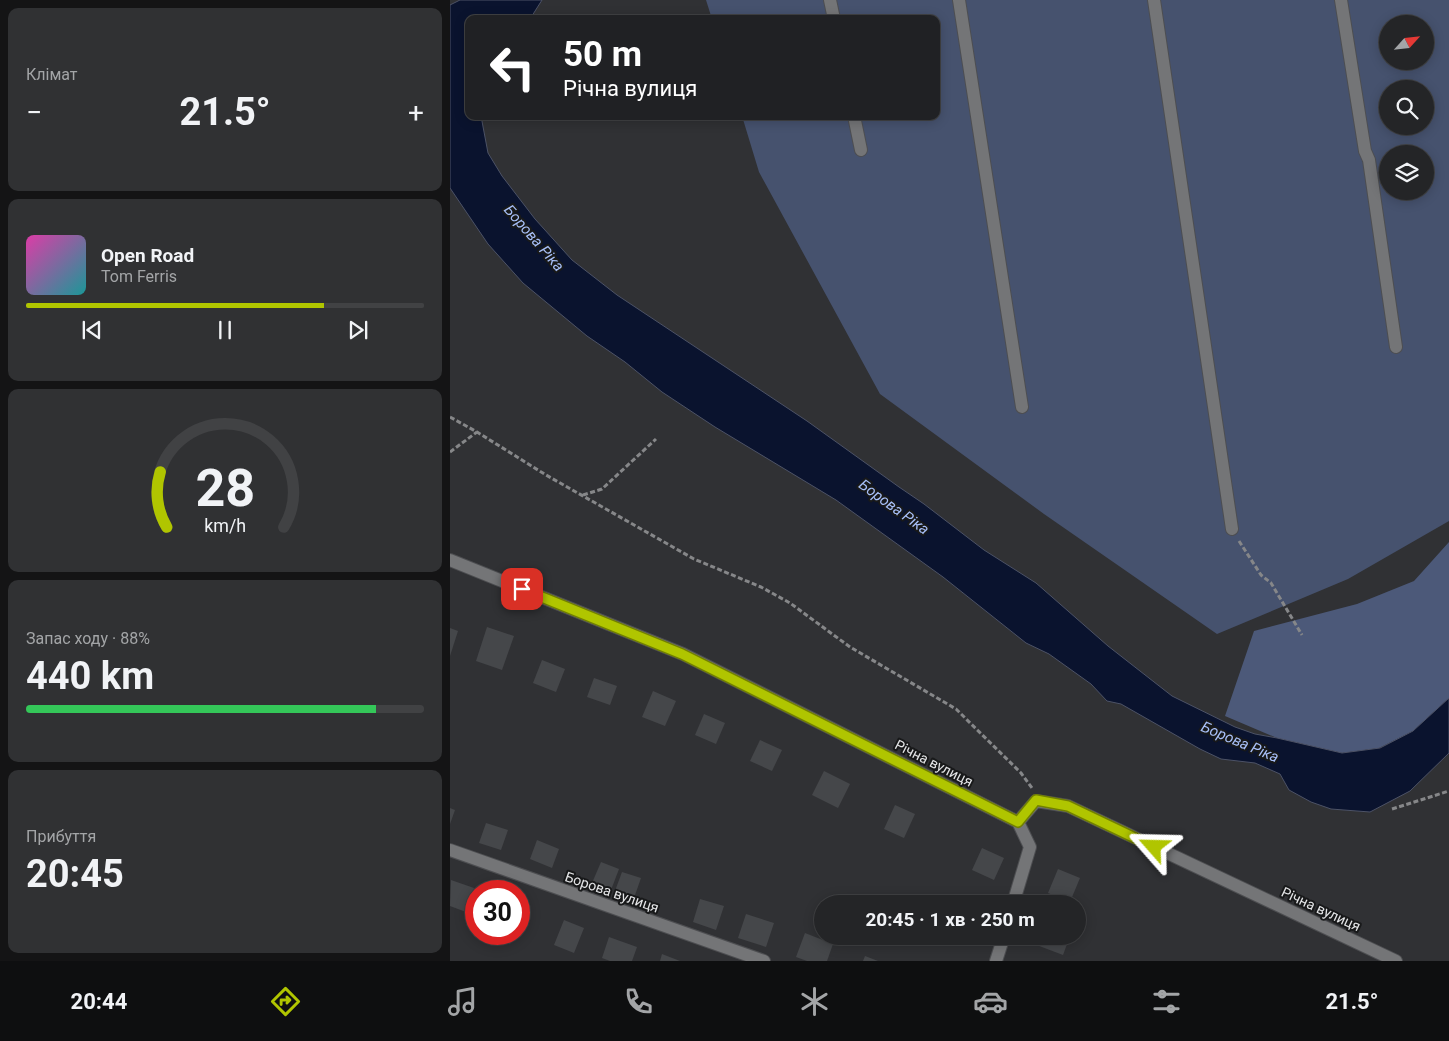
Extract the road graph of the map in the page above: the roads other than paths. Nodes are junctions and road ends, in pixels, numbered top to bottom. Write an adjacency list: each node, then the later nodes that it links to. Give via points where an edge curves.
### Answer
1 (830, 0): 5 (street)
2 (959, 0): 9 (street)
3 (1154, 0): 10 (street)
4 (1341, 0): 8 (street, via 1369,160)
5 (833, 15)
6 (855, 120): 7 (street)
7 (861, 150)
8 (1396, 348)
9 (1022, 407)
10 (1232, 529)
11 (450, 560): 12 (street, Річна вулиця, via 682,654)
12 (1018, 822): 14 (street, via 1030,848); 18 (street, Річна вулиця, via 1036,800 1068,806)
13 (450, 850): 16 (street, Борова вулиця)
14 (1016, 895)
15 (1001, 945): 17 (street)
16 (764, 961)
17 (996, 961)
18 (1396, 961)

